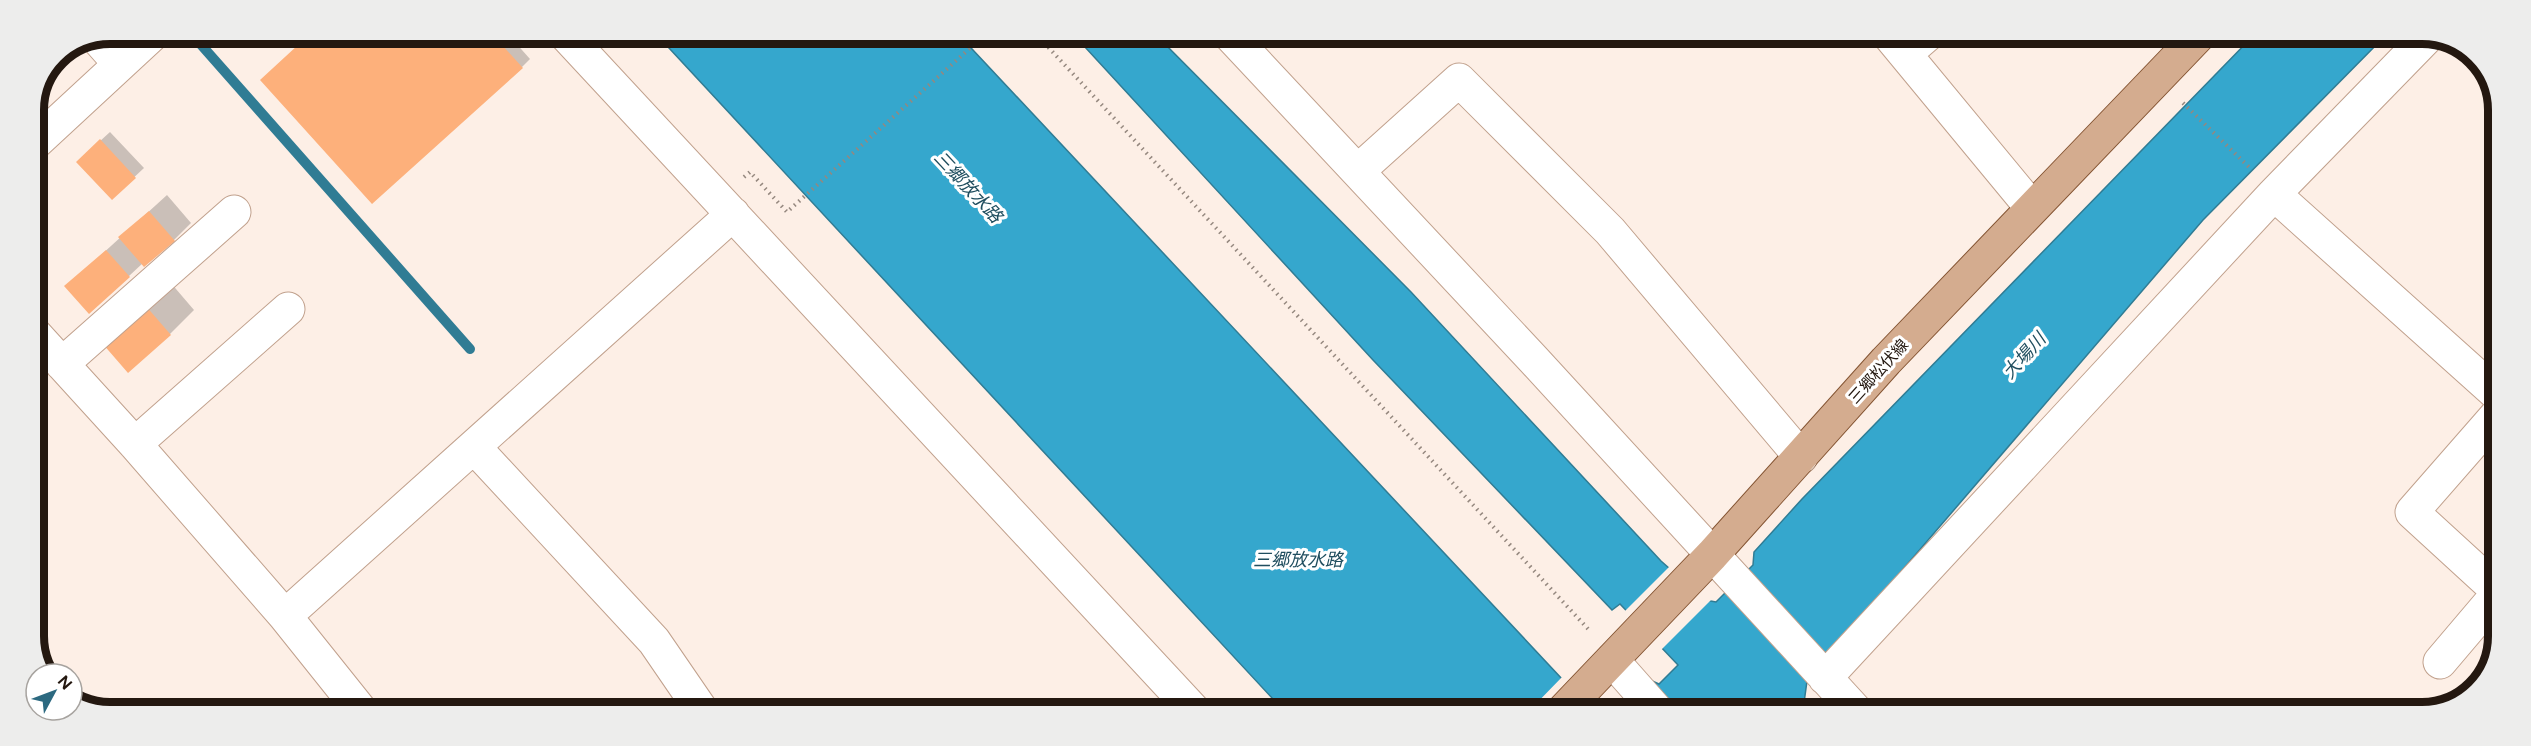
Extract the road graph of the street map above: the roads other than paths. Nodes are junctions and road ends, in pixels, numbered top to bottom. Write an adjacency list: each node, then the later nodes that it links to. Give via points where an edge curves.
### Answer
1 (142, 44): 8 (street)
2 (574, 44): 14 (street)
3 (1238, 44): 10 (street)
4 (1909, 44): 12 (street)
5 (2190, 44): 12 (main road, 三郷松伏線)
6 (2420, 44): 11 (street)
7 (103, 45): 8 (street)
8 (120, 64): 9 (street)
9 (44, 132)
10 (1358, 171): 22 (street, via 1459,80 1610,231); 23 (street)
11 (2274, 194): 18 (street); 29 (street)
12 (2032, 208): 22 (main road, 三郷松伏線)
13 (234, 212): 17 (street)
14 (733, 214): 21 (street); 32 (street)
15 (288, 309): 20 (street)
16 (44, 344): 17 (street)
17 (62, 364): 20 (street)
18 (2488, 386)
19 (2488, 426): 24 (street, via 2412,512)
20 (135, 444): 26 (street)
21 (476, 448): 26 (street); 31 (street, via 654,641)
22 (1801, 457): 23 (main road, 三郷松伏線)
23 (1712, 567): 28 (main road, 三郷松伏線, via 1635,635); 29 (street)
24 (2488, 582)
25 (2488, 605): 27 (street)
26 (285, 616): 30 (street)
27 (2440, 662)
28 (1616, 670): 33 (main road, 三郷松伏線); 34 (street)
29 (1822, 675): 35 (street)
30 (352, 702)
31 (696, 702)
32 (1186, 702)
33 (1575, 702)
34 (1648, 702)
35 (1848, 702)

